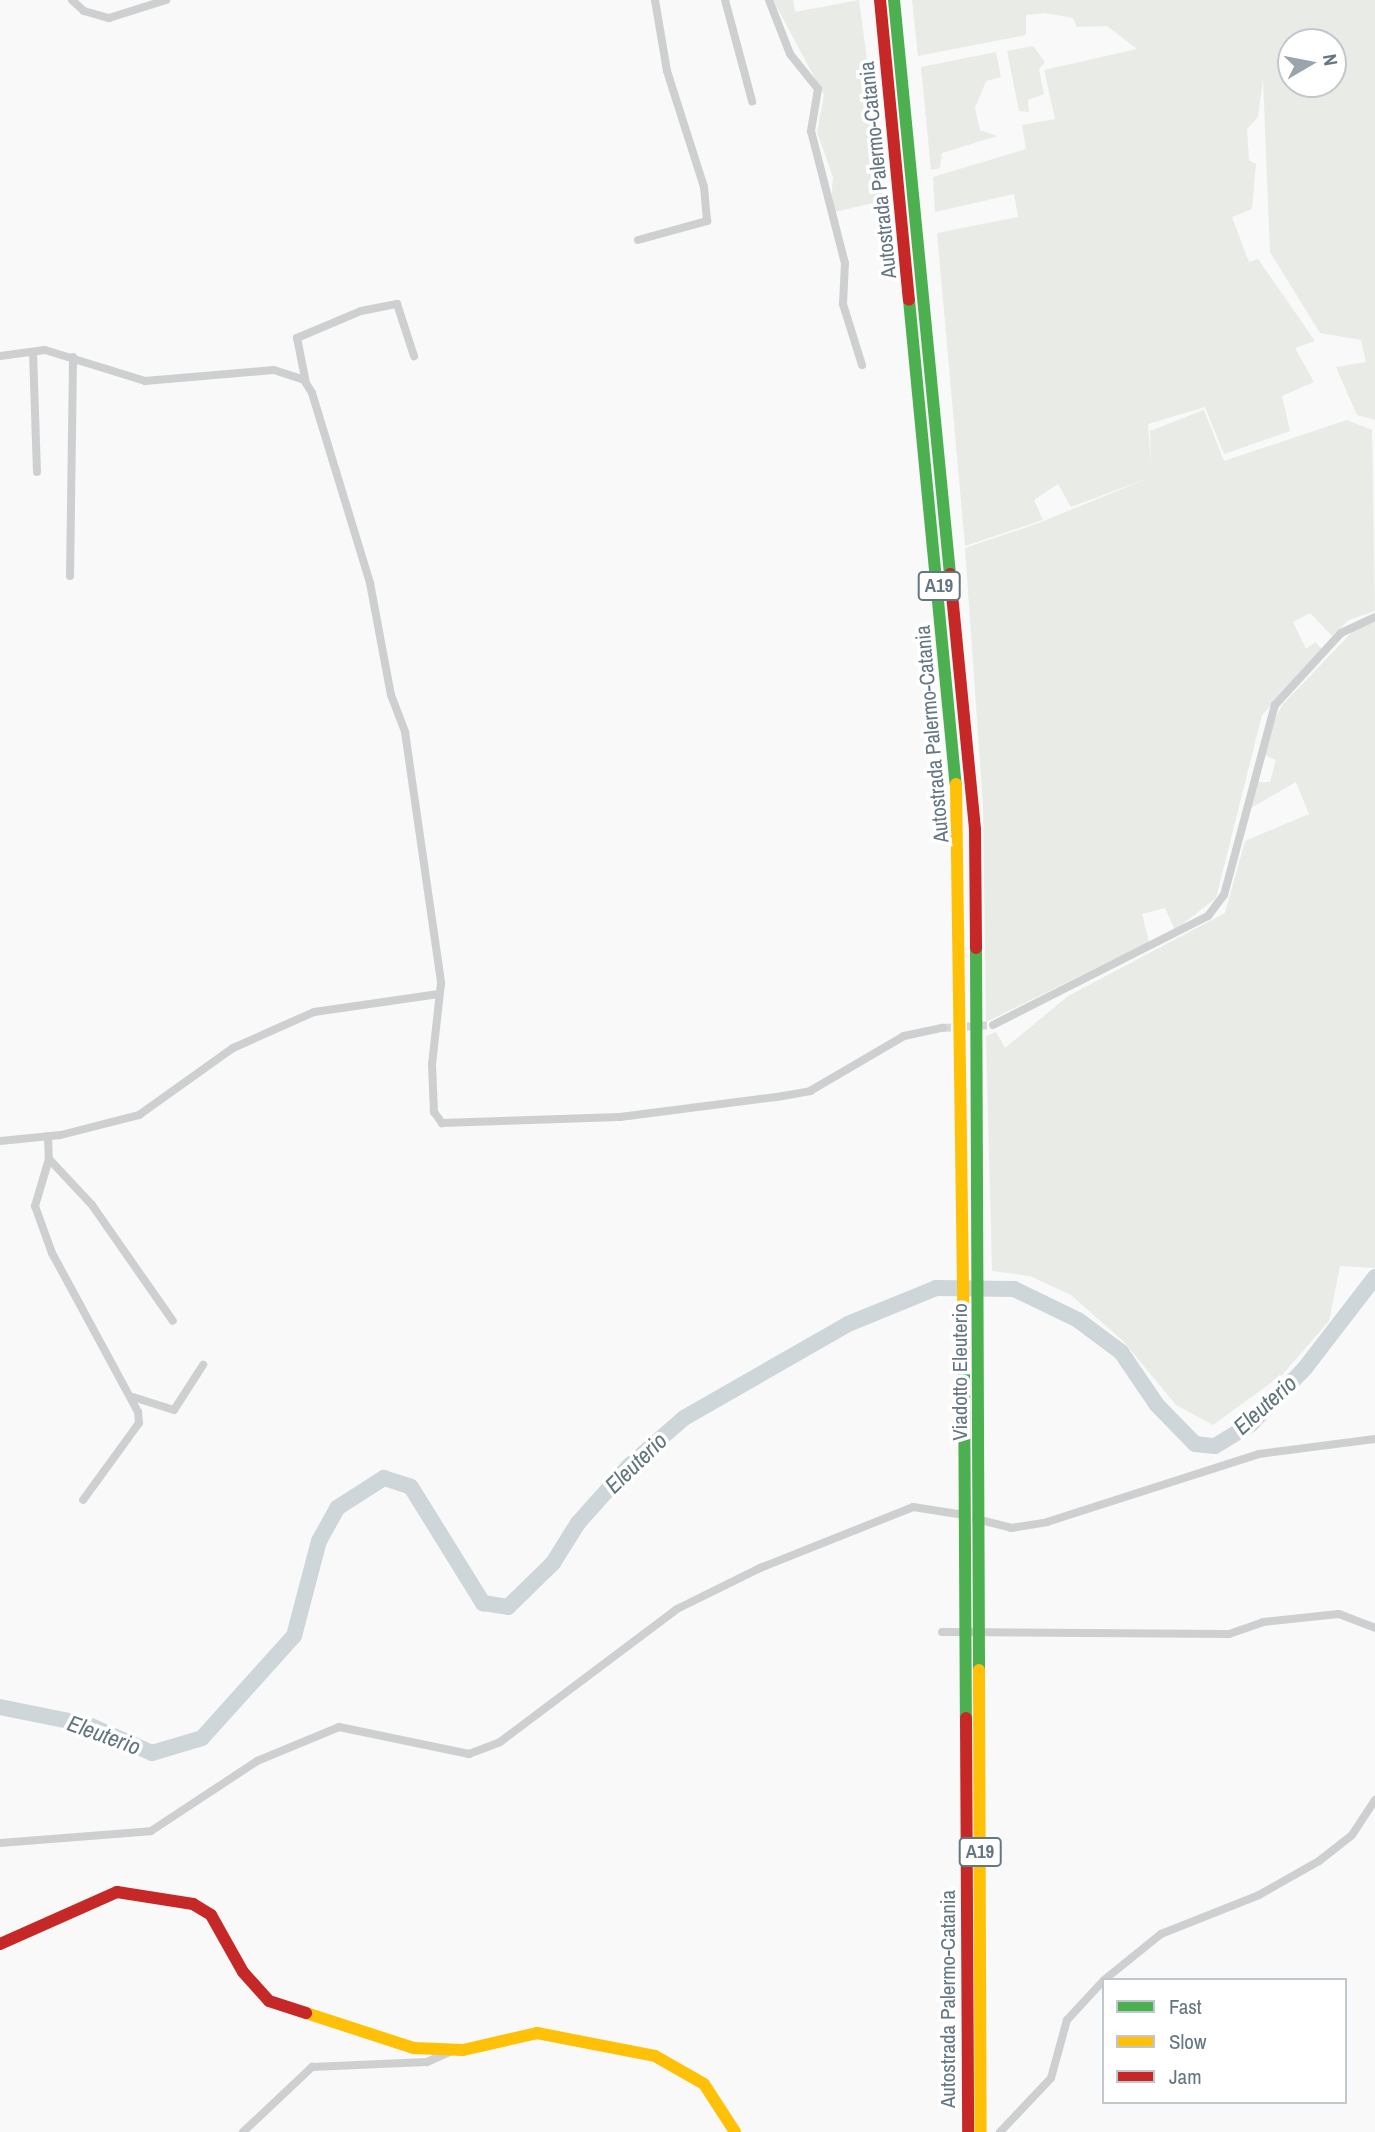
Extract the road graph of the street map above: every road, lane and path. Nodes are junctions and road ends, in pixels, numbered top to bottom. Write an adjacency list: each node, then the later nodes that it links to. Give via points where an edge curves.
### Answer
1 (72, 0): 2 (street, via 83,11 109,18)
2 (166, 0)
3 (655, 0): 9 (street, via 667,71 704,187 707,221)
4 (725, 0): 8 (street)
5 (769, 0): 14 (street, via 790,54 818,89 811,131 845,263 843,304)
6 (880, 0): 26 (main road, Autostrada Palermo-Catania / A19, via 955,749)
7 (894, 0): 25 (main road, Autostrada Palermo-Catania / A19, via 970,761)
8 (752, 101)
9 (634, 241)
10 (33, 352): 11 (street); 13 (street); 16 (street)
11 (0, 356)
12 (414, 356): 15 (street, via 397,304 361,311 297,338)
13 (73, 357): 15 (street, via 118,378 145,381 274,370); 17 (street)
14 (862, 366)
15 (306, 383): 19 (street, via 370,583 391,695 405,732)
16 (37, 472)
17 (71, 576)
18 (1375, 617): 20 (street, via 1341,633 1275,705 1224,895 1208,916)
19 (439, 994): 21 (street, via 434,1112 454,1126 524,1116 620,1118 810,1091 904,1036); 22 (street, via 313,1012 233,1048 139,1115)
20 (993, 1025)
21 (943, 1028)
22 (48, 1136): 23 (street); 24 (street)
23 (0, 1141)
24 (50, 1160): 27 (street, via 92,1205); 29 (street, via 35,1206 52,1253)
25 (979, 1172): 33 (main road, Viadotto Eleuterio / A19)
26 (964, 1173): 32 (main road, Viadotto Eleuterio / A19)
27 (173, 1321)
28 (203, 1365): 29 (street, via 174,1410)
29 (133, 1397): 31 (street, via 139,1423)
30 (1375, 1439): 37 (street, via 1259,1454 1011,1528 933,1506 913,1507 677,1609 589,1679 469,1754 338,1727 257,1761 151,1831)
31 (83, 1500)
32 (966, 1571): 44 (main road, Autostrada Palermo-Catania / A19)
33 (980, 1571): 45 (main road, Autostrada Palermo-Catania / A19)
34 (1375, 1628): 35 (street, via 1339,1615 1263,1622 1229,1634)
35 (942, 1632)
36 (1375, 1800): 39 (street, via 1352,1835 1319,1861 1259,1895 1161,1934)
37 (0, 1843)
38 (0, 1944): 41 (main road, via 117,1892 193,1904 211,1915 243,1972 269,2001 414,2048)
39 (1106, 1978)
40 (1102, 1982): 46 (street, via 1067,2020 1051,2078)
41 (452, 2051): 42 (street, via 427,2062 312,2067); 43 (main road, via 537,2034 655,2056 704,2084)
42 (243, 2132)
43 (735, 2132)
44 (968, 2132)
45 (981, 2132)
46 (1000, 2132)

